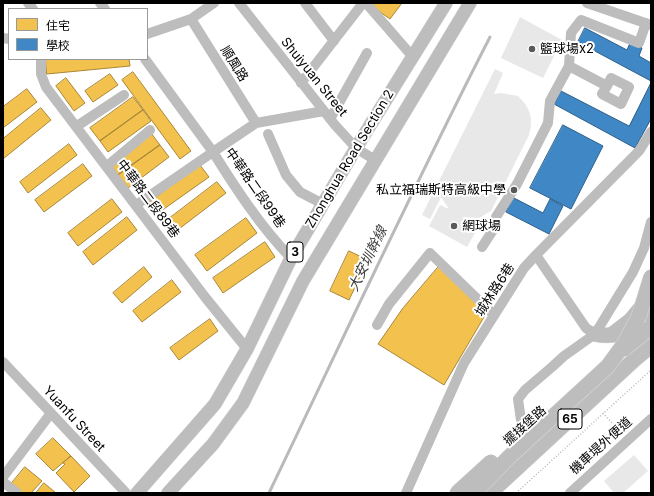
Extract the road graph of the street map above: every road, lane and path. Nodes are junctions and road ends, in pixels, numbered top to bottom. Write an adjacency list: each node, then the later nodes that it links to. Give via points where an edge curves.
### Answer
1 (214, 3): 8 (street)
2 (238, 3): 17 (street, Shuiyuan Street)
3 (305, 3): 11 (street)
4 (364, 3): 11 (street); 13 (street)
5 (446, 3): 13 (main road, Zhonghua Road Section 2 / 3)
6 (470, 3): 28 (main road, Zhonghua Road Section 2 / 3)
7 (586, 3): 9 (street)
8 (191, 19): 10 (street); 21 (street, 順風路)
9 (649, 24): 16 (street, via 639,43 581,20 571,33)
10 (148, 34)
11 (334, 41): 17 (street)
12 (367, 53): 20 (street)
13 (412, 56): 26 (main road, Zhonghua Road Section 2 / 3)
14 (41, 60): 22 (street, 中華路二段89巷, via 41,74 46,87)
15 (146, 60): 27 (street)
16 (569, 66): 18 (street); 33 (street, via 550,101 548,123 517,184 496,218 495,227)
17 (301, 83): 20 (street, Shuiyuan Street)
18 (607, 86)
19 (124, 95): 22 (street)
20 (327, 115): 21 (street); 26 (street, Shuiyuan Street)
21 (256, 123): 27 (street)
22 (77, 126): 29 (street, 中華路二段89巷)
23 (150, 130): 29 (street)
24 (651, 132): 34 (street, 城林路6巷, via 639,151)
25 (268, 134): 31 (street, via 286,175 300,192)
26 (356, 148): 28 (street, Shuiyuan Street); 31 (main road, Zhonghua Road Section 2 / 3)
27 (213, 152): 30 (street); 35 (street, 中華路二段99巷, via 242,197)
28 (375, 160): 61 (main road, Zhonghua Road Section 2 / 3, via 303,281 243,403 213,444)
29 (107, 166): 30 (street, 中華路二段89巷)
30 (136, 204): 46 (street, 中華路二段89巷)
31 (323, 204): 35 (main road, Zhonghua Road Section 2 / 3)
32 (651, 222): 44 (street, via 644,248)
33 (482, 247)
34 (536, 254): 39 (street, 城林路6巷); 44 (street, via 586,328)
35 (291, 258): 46 (main road, Zhonghua Road Section 2 / 3)
36 (651, 277): 48 (highway, bridge, via 638,316 624,344)
37 (651, 292): 44 (street, via 629,318)
38 (651, 312): 44 (highway, via 635,327 616,335); 53 (highway, 65, bridge)
39 (494, 315): 41 (street, via 430,253 389,304); 62 (street, 城林路6巷, via 464,363)
40 (651, 322): 48 (highway, bridge, via 638,339)
41 (377, 325)
42 (651, 327): 53 (highway, bridge)
43 (651, 332): 55 (street, 擺接堡路)
44 (600, 335): 55 (street, via 569,360 552,368 518,399 521,420)
45 (651, 346): 65 (highway, 65)
46 (247, 350): 60 (main road, Zhonghua Road Section 2 / 3, via 215,404)
47 (3, 362): 50 (street, Yuanfu Street)
48 (608, 366): 64 (highway, bridge)
49 (651, 370): 51 (path)
50 (51, 413): 56 (street); 59 (street, Yuanfu Street)
51 (603, 413): 54 (path); 66 (path)
52 (651, 419): 67 (street, 機車堤外便道)
53 (536, 421): 63 (highway, 65, bridge)
54 (618, 430)
55 (533, 436): 64 (street, 擺接堡路)
56 (3, 477)
57 (3, 482): 58 (street)
58 (17, 493)
59 (126, 493)
60 (137, 493)
61 (168, 493)
62 (406, 493)
63 (457, 493)
64 (473, 493)
65 (490, 493)
66 (516, 493)
67 (570, 493)

